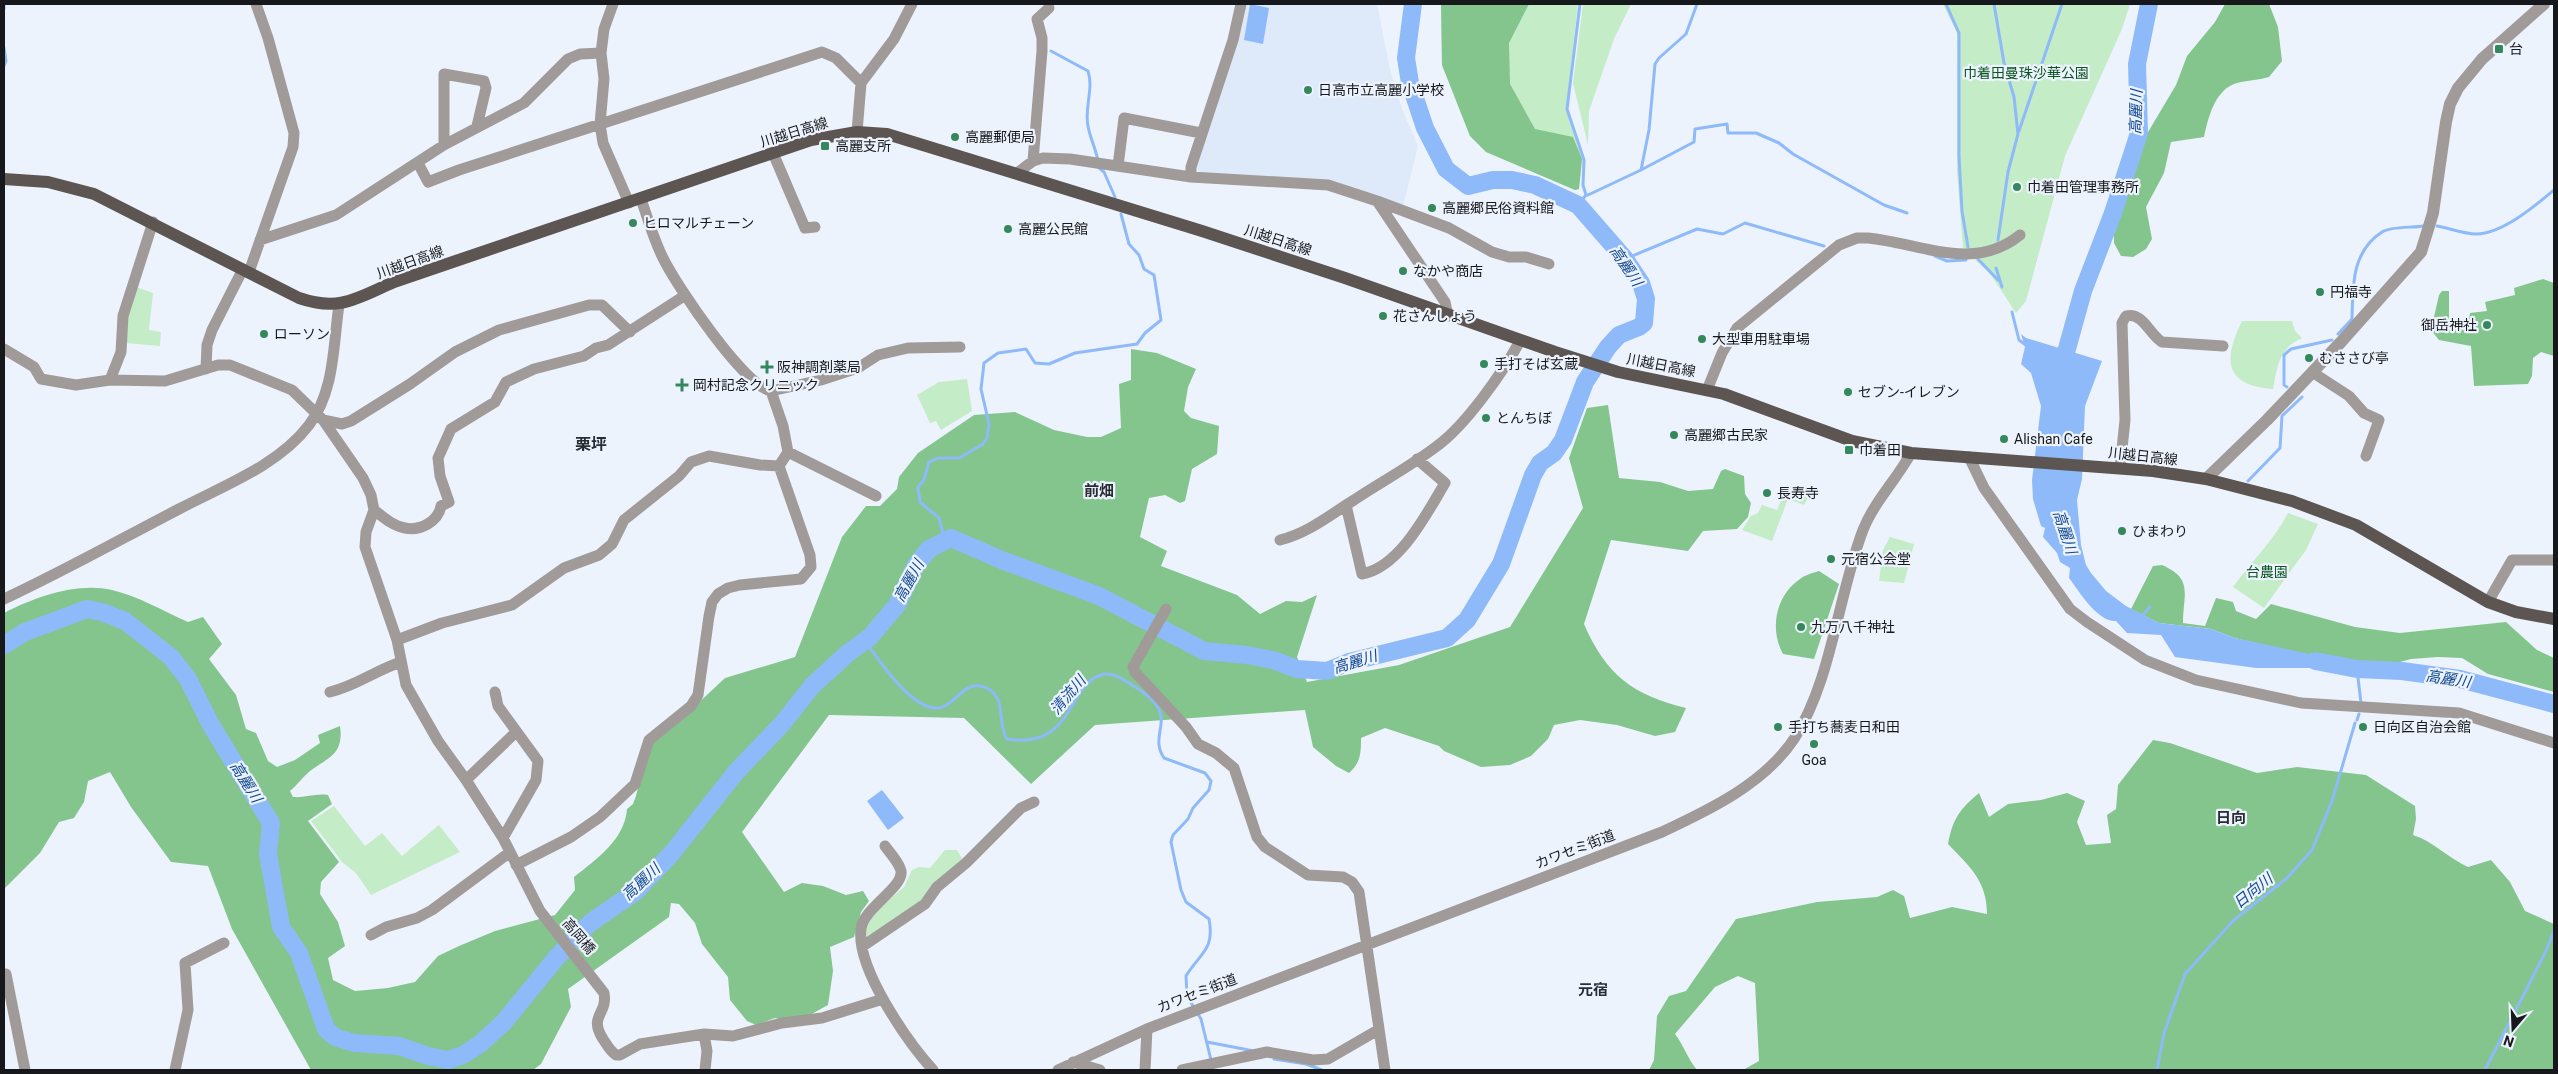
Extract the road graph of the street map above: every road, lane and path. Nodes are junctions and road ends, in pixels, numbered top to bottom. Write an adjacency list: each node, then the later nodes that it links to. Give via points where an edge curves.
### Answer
1 (256, 4): 26 (street, via 294,133 293,147)
2 (613, 4): 7 (street, via 604,29)
3 (912, 4): 8 (street, via 894,39)
4 (1241, 4): 12 (street, via 1234,40)
5 (2544, 4): 38 (street, via 2482,59 2458,88 2446,122 2434,214 2421,252 2369,313)
6 (1049, 8): 15 (street, via 1037,19 1042,51)
7 (601, 53): 9 (street, via 604,79); 10 (street, via 580,54 568,60 524,103)
8 (861, 83): 9 (street, via 836,58 822,52); 11 (street)
9 (600, 124): 16 (street, via 428,182); 21 (street, via 603,143)
10 (477, 126): 13 (street); 13 (street, via 486,88 484,81 444,74)
11 (857, 132): 14 (main road, 川越日高線, via 811,140); 18 (main road, 川越日高線, via 887,134)
12 (1201, 132): 17 (street, via 1124,118); 19 (street)
13 (444, 145): 16 (street)
14 (774, 153): 21 (main road, 川越日高線); 24 (street, via 805,228)
15 (1033, 161): 17 (street, via 1070,159); 18 (street)
16 (418, 163): 26 (street, via 336,215)
17 (1118, 166): 19 (street)
18 (1017, 173): 31 (main road, 川越日高線, via 1345,278)
19 (1191, 177): 22 (street, via 1328,185)
20 (4, 179): 23 (main road, 川越日高線, via 48,182 83,190)
21 (635, 201): 29 (street); 30 (main road, 川越日高線, via 394,282)
22 (1377, 201): 27 (street, via 1449,228 1492,252); 31 (street, via 1445,302)
23 (153, 222): 28 (main road, 川越日高線); 39 (street, via 124,316 121,352)
24 (815, 227)
25 (2020, 235): 40 (street, via 1991,252 1969,255 1868,238 1857,238 1840,245 1737,328 1722,353)
26 (260, 240): 28 (street)
27 (1549, 264)
28 (246, 271): 30 (main road, 川越日高線, via 299,298); 37 (street, via 212,330 207,345)
29 (684, 296): 32 (street); 41 (street, via 753,382)
30 (339, 305): 42 (street, via 330,375)
31 (1448, 316): 33 (main road, 川越日高線)
32 (630, 332): 42 (street, via 602,305 589,305 498,330 455,352 351,421 342,424); 53 (street, via 584,356 534,370 506,382 495,402 451,429 438,458 449,502 441,506 440,514 428,524 405,528)
33 (1520, 341): 40 (main road, 川越日高線, via 1618,372); 47 (street, via 1460,424 1438,446)
34 (2223, 346): 49 (street, via 2162,342 2139,317 2126,316 2122,323 2125,420)
35 (960, 347): 41 (street, via 908,348 878,355 858,368 821,380)
36 (4, 349): 39 (street, via 34,367 41,379 76,385)
37 (206, 370): 39 (street, via 166,381); 42 (street, via 218,364 230,365 292,390)
38 (2312, 372): 45 (street, via 2349,396 2364,413 2379,420); 50 (street)
39 (110, 380)
40 (1707, 390): 44 (main road, 川越日高線, via 1852,441)
41 (771, 391): 43 (street)
42 (320, 417): 53 (street, via 363,478); 56 (street, via 292,445 257,468)
43 (788, 452): 48 (street); 51 (street)
44 (1911, 453): 46 (main road, 川越日高線); 74 (street, カワセミ街道, via 1863,531 1820,680 1803,722 1782,753 1760,774 1703,813 1662,832)
45 (2366, 456)
46 (1969, 457): 49 (main road, 川越日高線); 65 (street, via 1984,488 2070,609 2145,660 2196,680 2268,697 2348,707 2459,713)
47 (1418, 459): 52 (street); 52 (street, via 1445,483 1408,543 1372,572 1362,574)
48 (780, 466): 60 (street, via 709,456 691,462 679,476 624,520 612,544 599,555 564,568 512,606 442,623); 71 (street, via 810,555 811,567 807,574 788,582 728,588 718,594 712,602 709,616 698,695 691,706 649,740 635,784 600,817 572,837)
49 (2120, 468): 50 (main road, 川越日高線)
50 (2206, 479): 57 (main road, 川越日高線, via 2292,501 2356,525)
51 (876, 496)
52 (1346, 505): 54 (street, via 1296,536)
53 (374, 510): 60 (street, 高岡橋, via 366,532 365,547)
54 (1280, 540)
55 (2554, 560): 57 (street, via 2512,560)
56 (4, 598)
57 (2488, 602): 59 (main road, 川越日高線, via 2516,612)
58 (1166, 609): 74 (street, via 1133,667 1134,672 1198,744 1234,768 1257,837 1265,847 1308,875 1343,877 1356,886)
59 (2554, 619)
60 (396, 640): 61 (street, 高岡橋)
61 (401, 662): 62 (street, via 382,668 350,687); 66 (street, 高岡橋, via 406,685 430,728)
62 (330, 692)
63 (495, 692): 64 (street, via 498,706)
64 (516, 732): 66 (street); 68 (street, via 538,761 538,770 536,780)
65 (2554, 743)
66 (466, 780): 68 (street, 高岡橋)
67 (1034, 802): 75 (street, via 1021,808 937,887 924,904)
68 (503, 838): 70 (street, 高岡橋)
69 (885, 846): 75 (street, via 901,869 902,876 898,884 866,914 861,927)
70 (509, 854): 71 (street, 高岡橋); 72 (street, via 432,910)
71 (516, 865): 80 (street, 高岡橋, via 547,921 587,969 605,998 596,1023 611,1052 620,1056 640,1044)
72 (371, 935)
73 (224, 943): 83 (street, via 185,963 188,1010)
74 (1367, 944): 78 (street, カワセミ街道); 79 (street)
75 (863, 946): 77 (street, via 871,975)
76 (6, 974): 82 (street)
77 (883, 999): 80 (street, via 822,1018 782,1023 733,1036); 85 (street, via 916,1052)
78 (1147, 1029): 81 (street, カワセミ街道); 88 (street)
79 (1378, 1030): 89 (street, via 1328,1058 1313,1060 1268,1052); 90 (street)
80 (704, 1034): 84 (street, via 707,1051)
81 (1073, 1062): 86 (street, カワセミ街道); 87 (street)
82 (25, 1070)
83 (175, 1070)
84 (705, 1070)
85 (933, 1070)
86 (1058, 1070)
87 (1100, 1070)
88 (1145, 1070)
89 (1182, 1070)
90 (1385, 1070)

